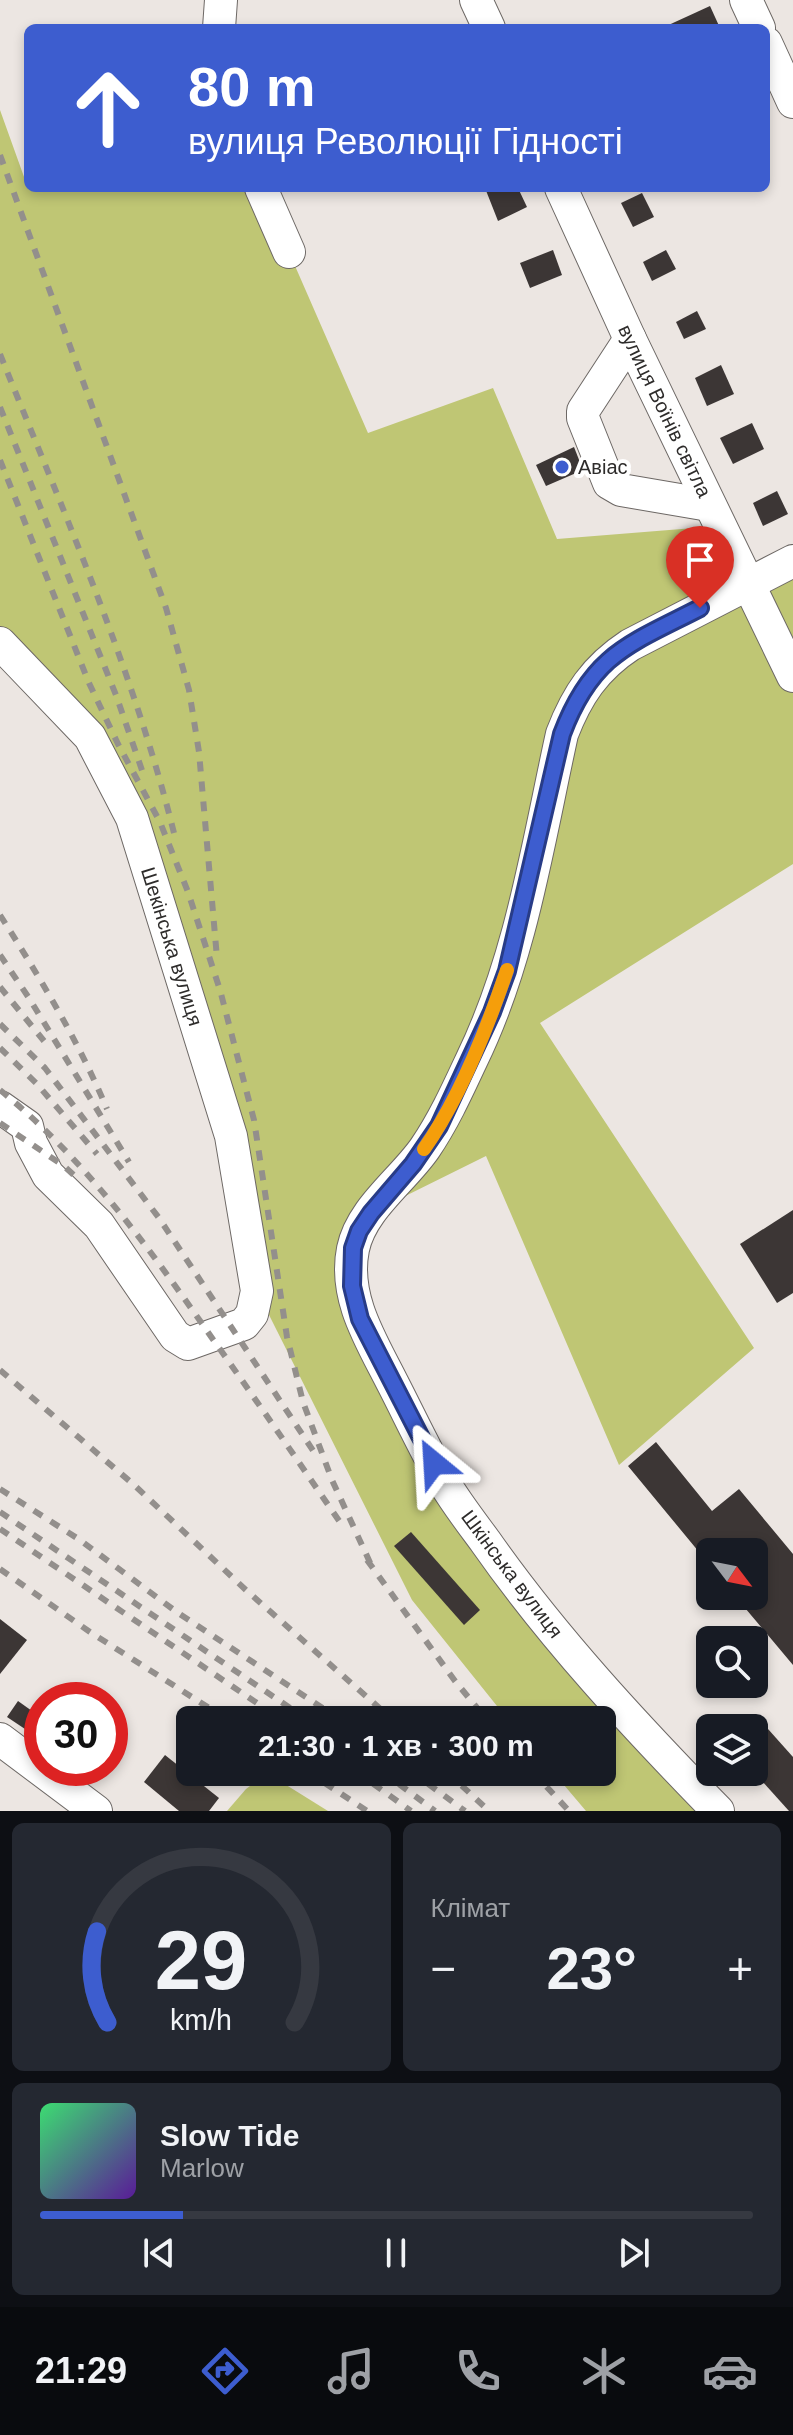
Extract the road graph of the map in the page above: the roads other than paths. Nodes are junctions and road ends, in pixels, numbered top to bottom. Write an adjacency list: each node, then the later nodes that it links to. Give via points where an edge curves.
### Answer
1 (221, 0): 4 (street)
2 (476, 0): 5 (street)
3 (746, 0): 6 (street)
4 (219, 24)
5 (487, 24)
6 (757, 24)
7 (770, 52): 8 (street)
8 (793, 102)
9 (263, 192): 11 (street)
10 (563, 192): 12 (street, вулиця Воїнів світла)
11 (289, 252)
12 (630, 339): 13 (street, вулиця Воїнів світла); 13 (street, via 583,411 609,483 621,490)
13 (709, 505): 15 (street, вулиця Воїнів світла)
14 (793, 561): 15 (street, Шкінська вулиця)
15 (747, 584): 17 (street, вулиця Воїнів світла); 21 (street, Шкінська вулиця, via 630,645 598,669 578,696 562,734 507,971 492,1012 439,1126 359,1231 352,1286 360,1319 447,1486 549,1624)
16 (0, 643): 18 (street, Шекінська вулиця, via 90,737 132,818 231,1136 257,1291 244,1324 188,1344 175,1336 99,1225 48,1175 27,1126)
17 (793, 676)
18 (0, 1107)
19 (0, 1739): 20 (street)
20 (96, 1811)
21 (718, 1811)

